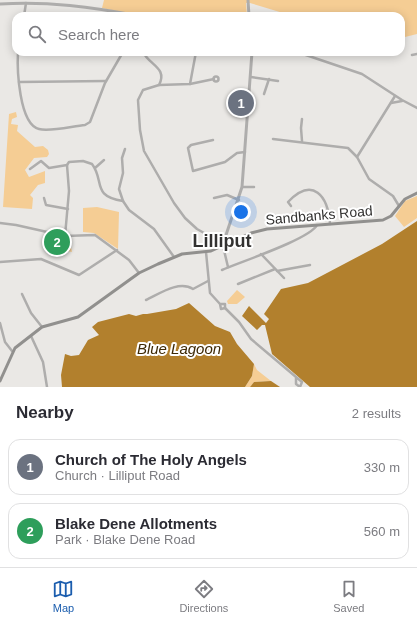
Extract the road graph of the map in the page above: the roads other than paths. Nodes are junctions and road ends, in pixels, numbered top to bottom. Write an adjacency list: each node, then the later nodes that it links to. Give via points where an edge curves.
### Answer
1 (248, 0): 6 (street)
2 (26, 3): 3 (street); 4 (street); 5 (street, via 67,4)
3 (0, 4)
4 (25, 12)
5 (118, 12)
6 (249, 12)
7 (417, 54): 8 (street)
8 (412, 55)
9 (18, 56): 20 (street)
10 (121, 56): 19 (street)
11 (145, 56): 22 (street, via 160,69)
12 (195, 56): 21 (street)
13 (252, 56): 15 (street)
14 (309, 56): 24 (street, via 362,74)
15 (251, 77): 17 (street); 33 (street)
16 (214, 79): 21 (street)
17 (269, 79): 18 (street); 23 (street)
18 (278, 80)
19 (106, 81): 20 (street); 20 (street, via 90,122 85,125 42,129 33,126 28,120)
20 (19, 82)
21 (190, 84): 22 (street)
22 (159, 85): 56 (street, via 143,90 138,98 144,151 185,218)
23 (264, 94)
24 (395, 96): 25 (street); 26 (street)
25 (402, 100): 26 (street); 27 (street)
26 (391, 103): 34 (street)
27 (417, 107)
28 (302, 119): 31 (street)
29 (273, 139): 31 (street)
30 (213, 140): 33 (street, via 188,148 193,171 225,162 237,153)
31 (302, 141): 34 (street, via 344,146)
32 (124, 149): 45 (street, via 124,173 119,189)
33 (245, 152): 39 (street)
34 (357, 157): 47 (street, via 369,178 391,194)
35 (104, 160): 37 (street)
36 (67, 165): 37 (street, via 69,162 83,161); 38 (street, via 51,168 40,161); 48 (street)
37 (95, 168): 45 (street, via 101,188 112,200)
38 (30, 169)
39 (242, 187): 40 (street); 44 (street)
40 (254, 187)
41 (417, 193): 47 (main road, Sandbanks Road)
42 (44, 198): 48 (street, via 46,205)
43 (214, 198): 44 (street, via 227,195)
44 (239, 200): 55 (street, via 225,237)
45 (123, 202): 60 (street, via 129,210 154,229)
46 (291, 206): 51 (street, via 288,202 299,194 311,191 319,193 324,199)
47 (399, 206): 51 (main road, Sandbanks Road, via 391,216 383,220)
48 (68, 209): 54 (street)
49 (0, 223): 54 (street)
50 (318, 224): 51 (main road, Sandbanks Road); 52 (main road, Sandbanks Road); 53 (street)
51 (330, 224)
52 (308, 225): 53 (street); 55 (main road, Sandbanks Road, via 261,230)
53 (308, 232): 59 (street)
54 (66, 236): 57 (street, via 93,234)
55 (227, 244): 56 (main road, Sandbanks Road)
56 (223, 246): 58 (main road, Sandbanks Road); 63 (street)
57 (116, 250): 61 (street, via 79,275 41,259); 66 (street, via 133,263)
58 (206, 252): 60 (main road, Sandbanks Road); 68 (street)
59 (261, 254): 63 (street); 65 (street)
60 (174, 257): 66 (main road, Sandbanks Road)
61 (0, 262)
62 (310, 265): 65 (street)
63 (228, 267): 64 (street)
64 (222, 270)
65 (276, 270): 67 (street); 69 (street)
66 (139, 273): 73 (main road, Sandbanks Road, via 78,317)
67 (284, 278)
68 (208, 281): 71 (street, via 193,289 181,286); 76 (street, via 210,293 220,304 225,304 225,308 251,339)
69 (238, 284)
70 (22, 294): 73 (street, via 31,313)
71 (146, 300)
72 (0, 323): 75 (street, via 4,342)
73 (42, 327): 74 (main road, Sandbanks Road)
74 (31, 335): 75 (main road, Sandbanks Road); 78 (street, via 43,362)
75 (12, 351): 77 (main road, Sandbanks Road)
76 (296, 377)
77 (0, 381)
78 (47, 387)

